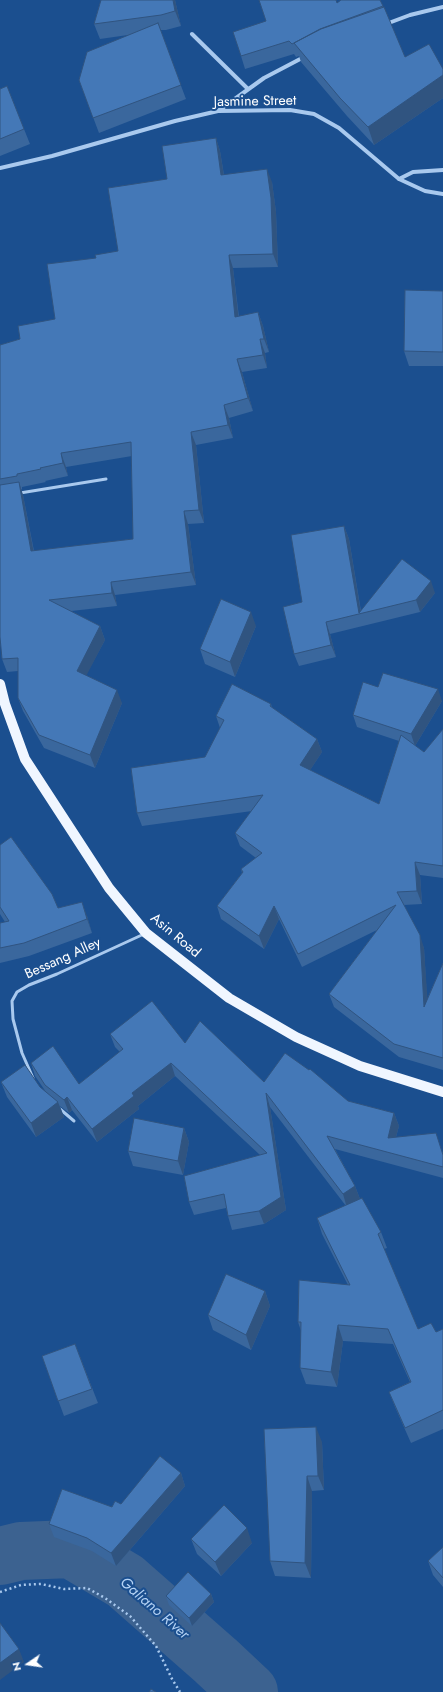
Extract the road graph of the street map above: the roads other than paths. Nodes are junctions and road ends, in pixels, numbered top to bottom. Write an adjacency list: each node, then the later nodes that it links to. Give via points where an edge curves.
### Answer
1 (443, 7): 2 (street)
2 (382, 25)
3 (192, 34): 5 (street)
4 (305, 56): 5 (street)
5 (248, 89): 6 (street)
6 (218, 111): 7 (street, Jasmine Street); 9 (street, Jasmine Street, via 290,110 314,114 339,128)
7 (0, 168)
8 (443, 170): 9 (street, via 413,172)
9 (399, 179): 10 (street, Jasmine Street, via 425,191)
10 (443, 194)
11 (106, 478): 12 (lane)
12 (15, 494)
13 (0, 684): 14 (main road, Asin Road, via 25,759 109,888)
14 (146, 933): 15 (lane, Bessang Alley, via 17,992 12,1001 13,1019 22,1054); 16 (main road, Asin Road, via 229,998 296,1037 360,1066)
15 (37, 1084)
16 (443, 1092)
17 (58, 1108): 18 (lane)
18 (74, 1121)

